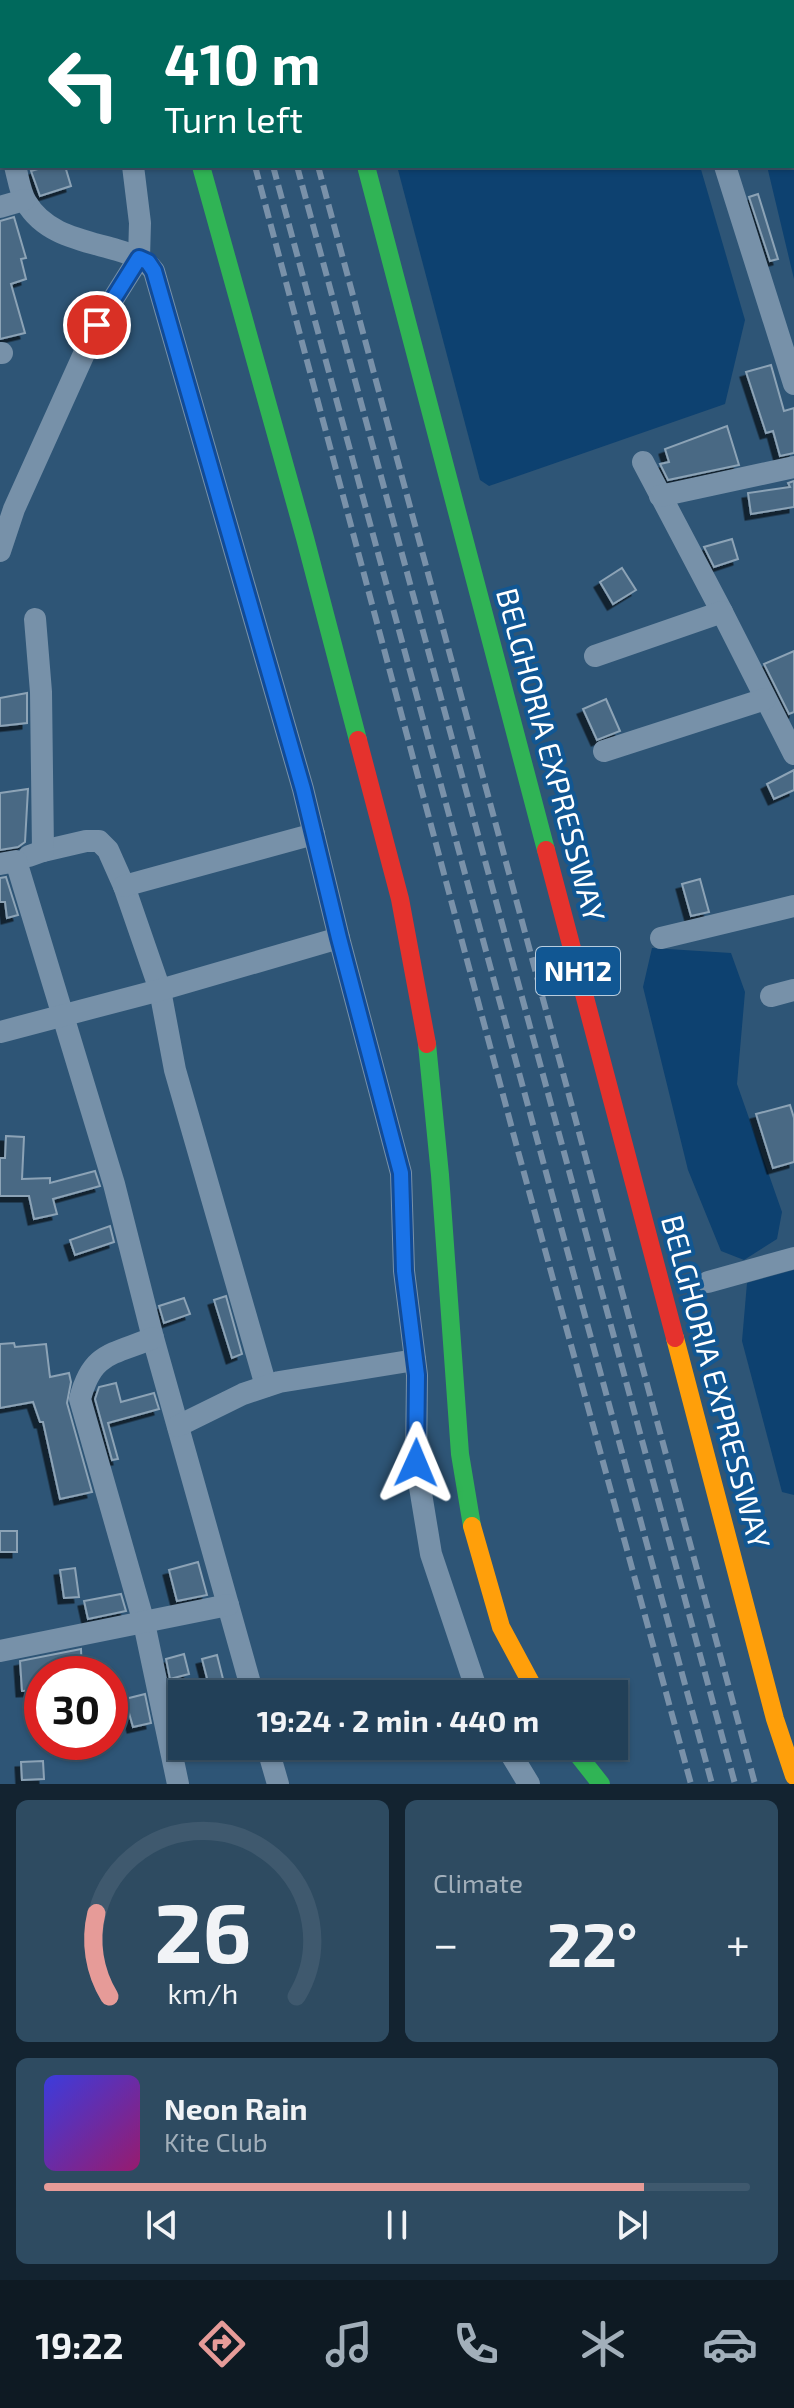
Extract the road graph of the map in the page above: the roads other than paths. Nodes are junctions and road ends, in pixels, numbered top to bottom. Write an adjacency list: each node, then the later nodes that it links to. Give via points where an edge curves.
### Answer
1 (16, 168): 6 (street)
2 (133, 168): 8 (street, via 140,223)
3 (202, 168): 43 (highway, via 400,899 428,1047 460,1454 475,1541 501,1627)
4 (367, 168): 47 (highway, BELGHORIA EXPRESSWAY / NH12)
5 (726, 168): 9 (street)
6 (24, 200): 7 (street); 8 (street, via 49,229)
7 (0, 207)
8 (131, 255): 13 (street, via 19,496); 20 (street, via 154,271)
9 (794, 384)
10 (643, 462): 12 (street)
11 (794, 467): 12 (street)
12 (660, 496): 14 (street)
13 (0, 551)
14 (722, 612): 16 (street); 17 (street)
15 (35, 619): 21 (street)
16 (595, 656)
17 (765, 699): 18 (street); 19 (street)
18 (604, 751)
19 (794, 754)
20 (314, 834): 23 (street); 25 (street)
21 (43, 851): 22 (street); 23 (street, via 99,841)
22 (8, 862): 30 (street)
23 (124, 886): 27 (street)
24 (794, 906): 26 (street)
25 (339, 938): 27 (street); 35 (street, via 401,1173 404,1271)
26 (661, 938)
27 (160, 990): 30 (street); 36 (street, via 175,1070)
28 (794, 990): 29 (street)
29 (771, 996)
30 (64, 1015): 31 (street); 34 (street)
31 (0, 1032)
32 (794, 1258): 33 (street)
33 (708, 1282)
34 (153, 1338): 37 (street); 39 (street, via 98,1361 80,1399)
35 (415, 1360): 36 (street); 42 (street, via 416,1463 431,1554)
36 (266, 1386): 37 (street)
37 (178, 1426): 38 (street)
38 (228, 1605): 39 (street); 41 (street)
39 (144, 1623): 40 (street); 48 (street)
40 (0, 1651)
41 (249, 1680)
42 (473, 1680)
43 (529, 1680)
44 (271, 1760): 49 (street)
45 (514, 1760): 50 (street)
46 (582, 1760): 51 (highway)
47 (794, 1776)
48 (178, 1784)
49 (278, 1784)
50 (529, 1784)
51 (601, 1784)

